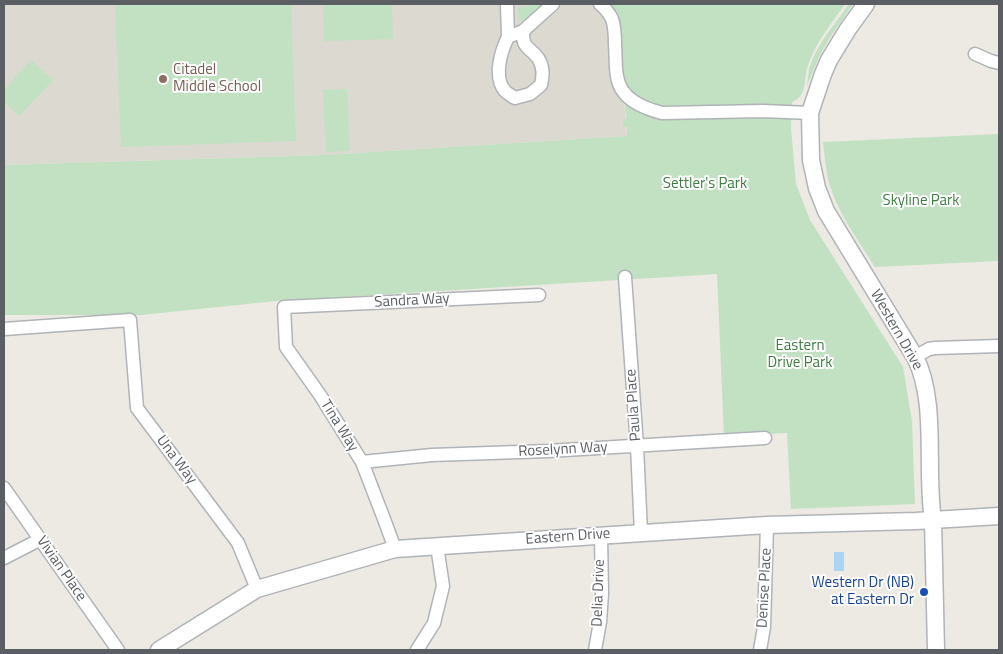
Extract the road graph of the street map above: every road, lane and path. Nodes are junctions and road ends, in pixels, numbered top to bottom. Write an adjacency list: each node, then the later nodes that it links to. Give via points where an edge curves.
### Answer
1 (507, 4): 6 (street)
2 (553, 4): 5 (street)
3 (600, 4): 9 (street, via 613,21 617,78 632,101 662,113)
4 (866, 4): 9 (street, Western Drive, via 829,60)
5 (523, 31): 6 (street); 6 (street, via 523,40 538,58 543,72 541,86 530,94 515,98 505,91 500,80 499,65)
6 (508, 37)
7 (975, 54): 8 (street)
8 (999, 63)
9 (810, 113): 15 (street, Western Drive, via 811,160 826,212)
10 (625, 276): 17 (street, Paula Place)
11 (539, 295): 12 (street, Sandra Way)
12 (284, 307): 18 (street, Tina Way, via 286,347)
13 (4, 329): 29 (street, Una Way, via 130,320 136,408 238,543)
14 (999, 346): 15 (street, via 935,348)
15 (915, 357): 21 (street, Western Drive, via 926,393)
16 (765, 438): 17 (street, Roselynn Way)
17 (637, 446): 18 (street, Roselynn Way, via 432,455); 23 (street, Paula Place)
18 (362, 462): 27 (street, Tina Way)
19 (4, 488): 25 (street, Vivian Place)
20 (999, 516): 21 (street, Eastern Drive)
21 (933, 520): 22 (street, Eastern Drive); 35 (street, Western Drive)
22 (767, 525): 23 (street, Eastern Drive); 34 (street, Denise Place, via 764,627)
23 (641, 533): 24 (street, Eastern Drive)
24 (601, 535): 26 (street, Eastern Drive); 33 (street, Delia Drive, via 602,593)
25 (41, 540): 28 (street); 30 (street, Vivian Place)
26 (438, 546): 27 (street, Eastern Drive); 32 (street, via 443,586 434,623)
27 (394, 549): 29 (street, Eastern Drive)
28 (4, 558)
29 (257, 589): 31 (street, Eastern Drive)
30 (118, 650)
31 (159, 650)
32 (417, 650)
33 (595, 650)
34 (760, 650)
35 (936, 650)

